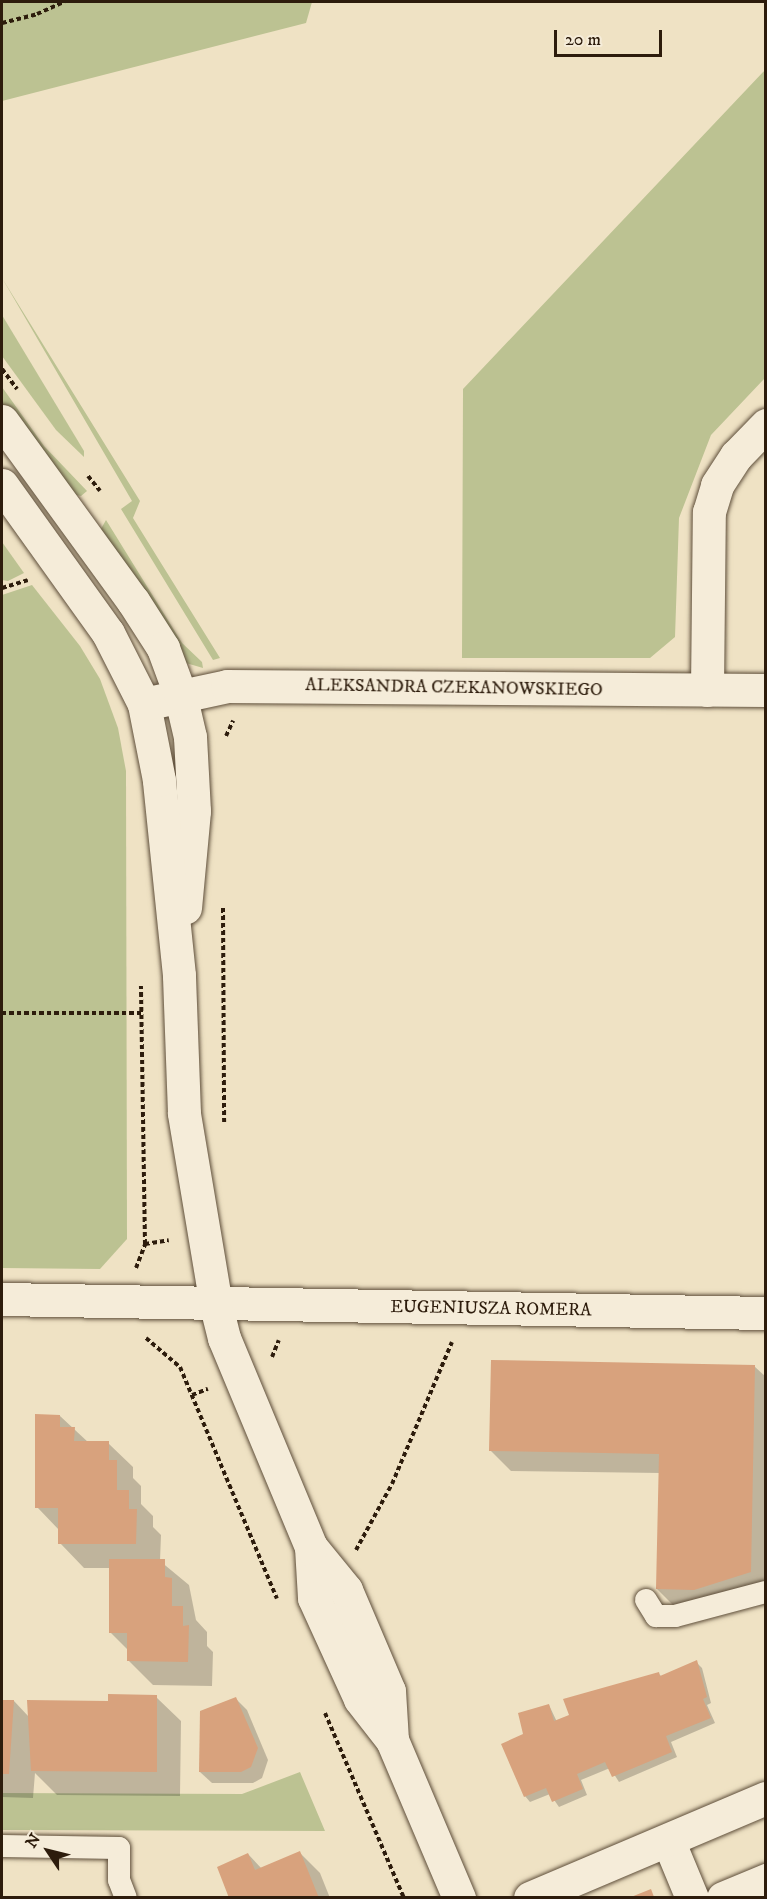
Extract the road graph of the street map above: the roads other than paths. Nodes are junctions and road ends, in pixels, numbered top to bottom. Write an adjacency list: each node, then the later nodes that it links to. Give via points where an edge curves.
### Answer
1 (2, 420): 6 (street, via 133,601 163,648)
2 (765, 425): 4 (street, via 736,456 717,485 709,512)
3 (2, 486): 7 (street, via 108,633)
4 (707, 690): 5 (street, ALEKSANDRA CZEKANOWSKIEGO); 6 (street, ALEKSANDRA CZEKANOWSKIEGO, via 227,686)
5 (765, 690)
6 (180, 694): 7 (street, ALEKSANDRA CZEKANOWSKIEGO); 8 (street, via 190,737 194,811)
7 (144, 704): 8 (street, via 159,780)
8 (179, 975): 10 (street, via 184,1113)
9 (2, 1299): 10 (street, EUGENIUSZA ROMERA)
10 (216, 1305): 11 (street, EUGENIUSZA ROMERA); 19 (street, via 224,1338 311,1547 314,1598 360,1699 393,1740)
11 (765, 1313)
12 (765, 1592): 13 (lane, via 675,1616 656,1616)
13 (646, 1600)
14 (765, 1798): 15 (street)
15 (668, 1840): 20 (street); 21 (street)
16 (2, 1846): 18 (lane, via 119,1848 119,1880)
17 (765, 1880): 22 (street)
18 (126, 1898)
19 (459, 1898)
20 (530, 1898)
21 (692, 1898)
22 (723, 1898)

